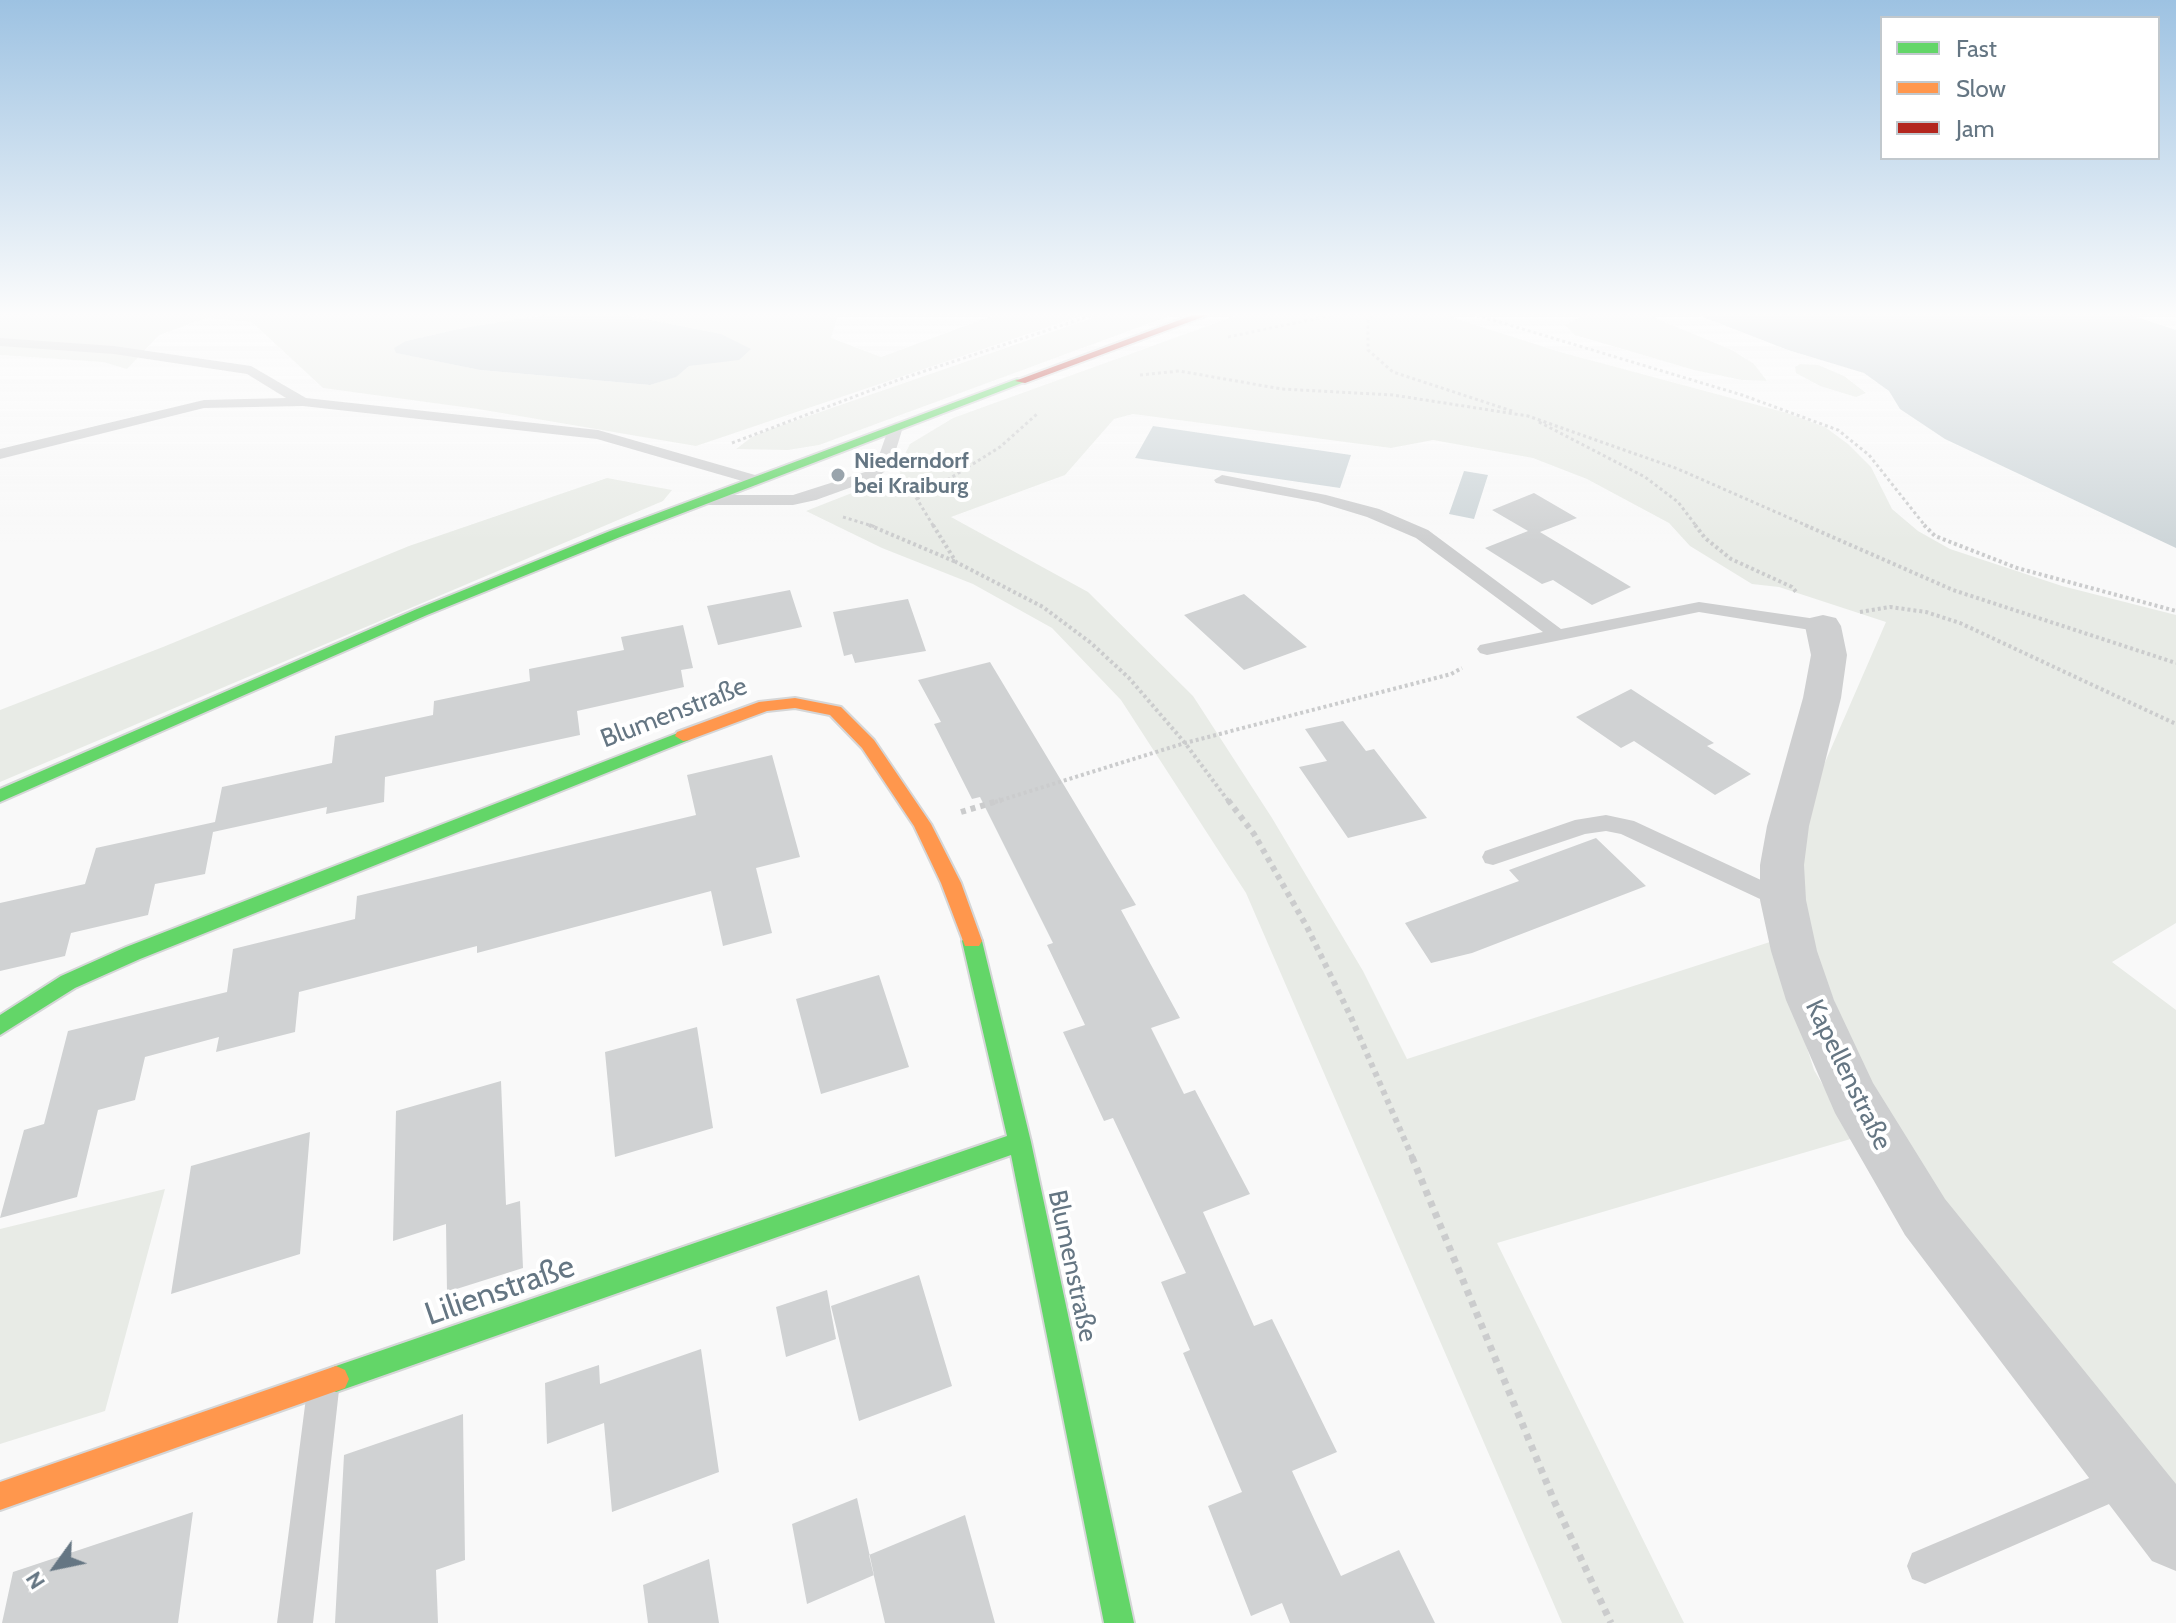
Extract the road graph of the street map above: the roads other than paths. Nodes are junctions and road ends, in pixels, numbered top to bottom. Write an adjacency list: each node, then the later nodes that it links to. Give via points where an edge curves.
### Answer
1 (285, 391): 3 (lane)
2 (995, 391): 4 (street)
3 (303, 402): 5 (lane, via 204,404); 6 (lane, via 598,435)
4 (896, 427): 6 (street); 8 (lane, via 883,466 871,475 793,500)
5 (0, 454)
6 (756, 480): 8 (street)
7 (1222, 480): 10 (lane, via 1320,498 1422,534)
8 (704, 500): 12 (street, via 422,612)
9 (1823, 626): 10 (lane, via 1699,607); 14 (street, Kapellenstraße, via 1829,655 1788,826)
10 (1558, 635): 11 (lane)
11 (1481, 654)
12 (0, 796)
13 (1493, 857): 14 (lane, via 1606,823 1626,827)
14 (1783, 900): 18 (street, Kapellenstraße, via 1815,1012 1853,1097 1887,1156 1925,1217)
15 (0, 1026): 16 (street, Blumenstraße, via 68,982 133,953 765,706 795,703 835,711 868,744 922,824 972,939)
16 (1020, 1142): 17 (street, Lilienstraße); 23 (street, Blumenstraße)
17 (324, 1384): 19 (street, Lilienstraße); 22 (lane)
18 (2128, 1479): 20 (street, Kapellenstraße); 21 (lane)
19 (0, 1496)
20 (2176, 1537)
21 (1925, 1566)
22 (295, 1623)
23 (1119, 1623)

